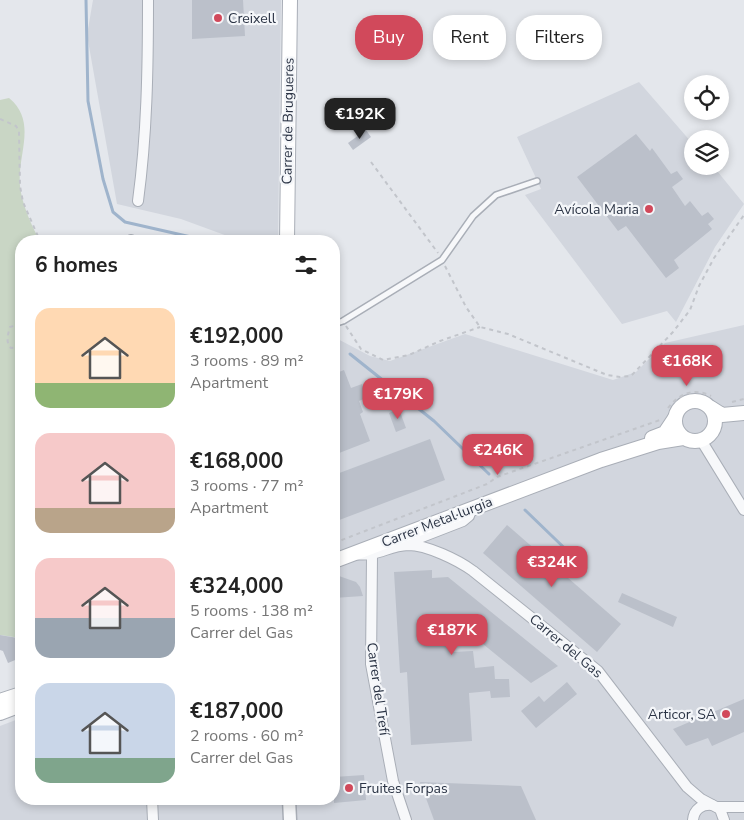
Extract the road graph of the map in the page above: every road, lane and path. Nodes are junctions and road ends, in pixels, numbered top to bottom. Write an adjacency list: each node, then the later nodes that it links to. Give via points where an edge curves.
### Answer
1 (148, 0): 6 (street, via 146,146)
2 (290, 0): 9 (main road, Carrer de Brugueres)
3 (0, 119): 8 (path, via 16,126 19,131 20,186)
4 (372, 162): 10 (path)
5 (537, 181): 10 (lane, via 496,195 483,205)
6 (138, 201)
7 (744, 215): 14 (path, via 698,286 690,310 631,376 606,375 508,334)
8 (38, 235)
9 (287, 235)
10 (442, 260): 11 (lane); 14 (path)
11 (343, 321): 12 (lane); 14 (path, via 361,349 382,360 408,356)
12 (340, 322)
13 (15, 326): 15 (path, via 10,327 7,335 8,345)
14 (480, 327)
15 (15, 348)
16 (744, 399): 18 (path)
17 (712, 403): 19 (main road, via 722,415); 20 (main road, via 690,401); 20 (path, via 703,392 687,392 676,399); 22 (main road, via 716,418)
18 (728, 403)
19 (744, 413)
20 (668, 416): 23 (main road); 27 (path, via 497,477 487,484); 29 (main road, Carrer Metal·lurgia, via 665,433 659,436 507,488)
21 (744, 420): 22 (main road)
22 (714, 429): 24 (main road)
23 (684, 438): 24 (main road); 25 (main road, Carrer Metal·lurgia, via 658,442 600,460)
24 (701, 440): 26 (street)
25 (471, 509): 28 (street, via 463,522); 30 (main road, Carrer Metal·lurgia)
26 (744, 510)
27 (340, 540)
28 (407, 545): 31 (street); 37 (street, Carrer del Gas, via 458,560 584,659 607,680)
29 (340, 553)
30 (354, 554): 31 (street); 32 (main road, Carrer Metal·lurgia)
31 (372, 556): 45 (street, Carrer del Trefí, via 371,664 393,781)
32 (340, 559)
33 (15, 696): 34 (main road)
34 (0, 701)
35 (15, 708): 36 (main road)
36 (0, 713)
37 (687, 787): 40 (street, Carrer del Gas, via 700,799); 42 (street, Carrer del Gas)
38 (152, 805): 43 (street)
39 (289, 805): 44 (street)
40 (715, 806): 41 (street); 42 (street, via 702,806); 46 (street)
41 (744, 807): 46 (street)
42 (693, 819)
43 (153, 820)
44 (290, 820)
45 (406, 820)
46 (726, 820)

